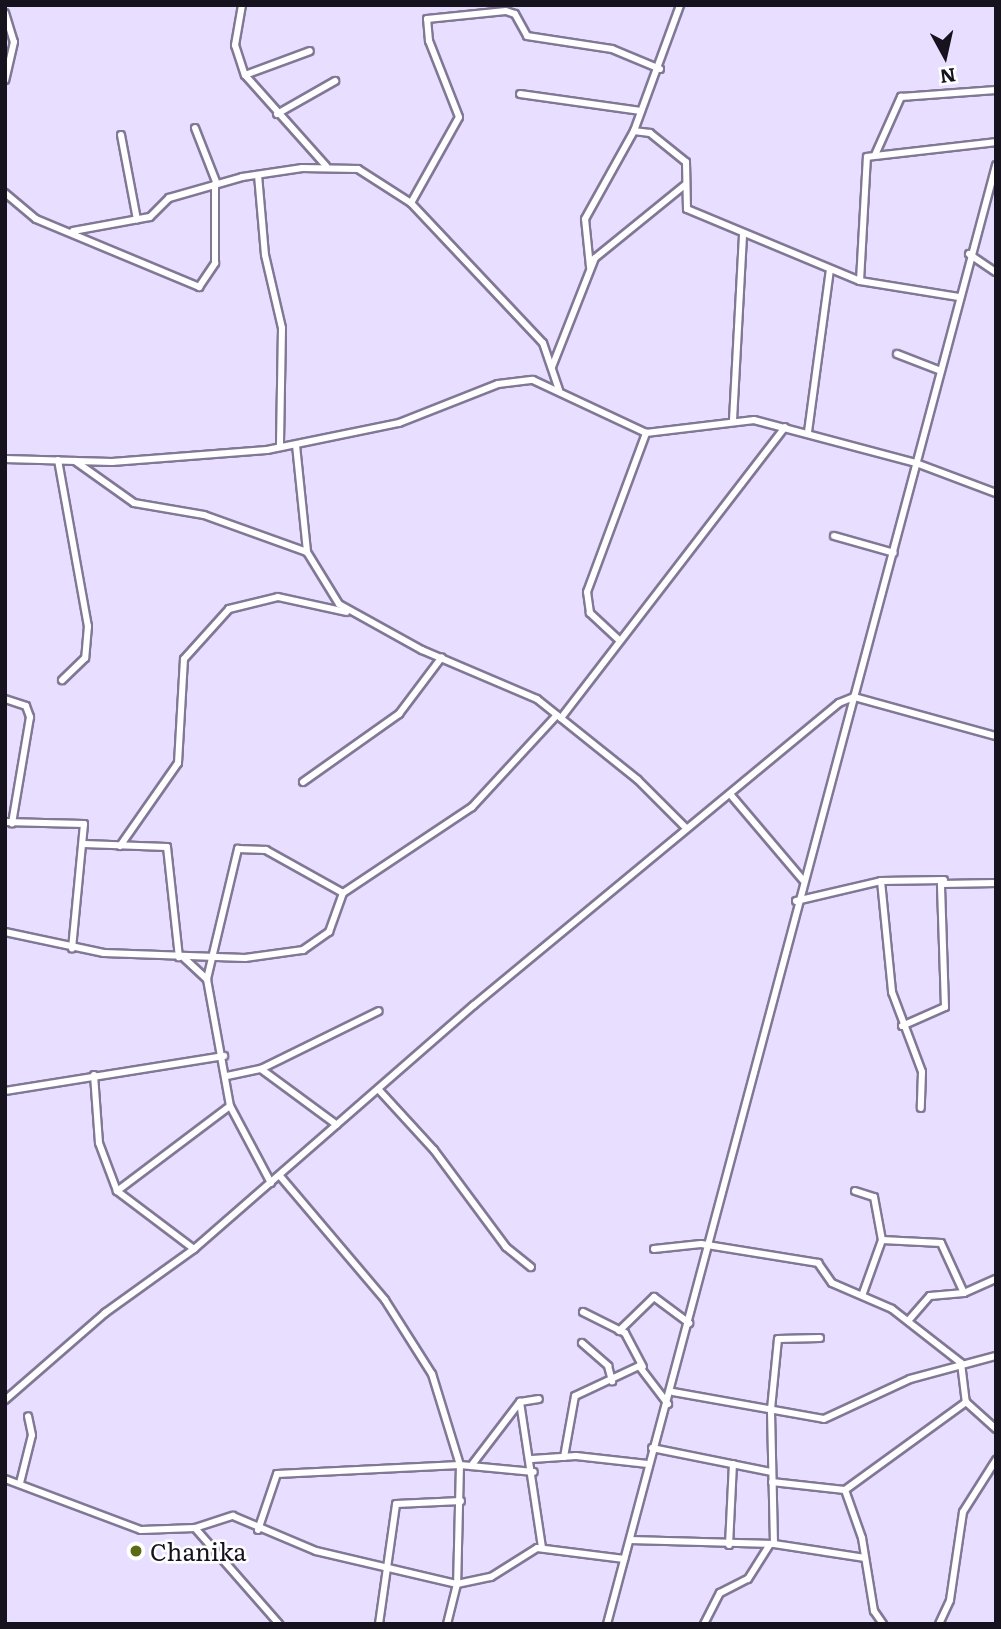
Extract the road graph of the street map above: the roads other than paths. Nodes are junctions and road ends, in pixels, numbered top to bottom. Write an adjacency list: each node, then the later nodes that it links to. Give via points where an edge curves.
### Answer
1 (242, 5): 6 (street, via 235,45)
2 (680, 5): 5 (street)
3 (5, 13): 7 (street, via 14,42)
4 (310, 51): 6 (street)
5 (660, 69): 11 (street); 24 (street, via 612,50 527,36 515,14 506,11 427,19 429,41 459,117)
6 (245, 75): 12 (street)
7 (5, 80)
8 (335, 81): 12 (street)
9 (996, 90): 17 (street, via 901,97)
10 (520, 94): 11 (street)
11 (641, 111): 14 (street)
12 (277, 114): 19 (street)
13 (195, 128): 21 (street)
14 (634, 131): 22 (street, via 677,150 686,162); 29 (street, via 585,219)
15 (121, 135): 25 (street)
16 (996, 142): 17 (street)
17 (875, 155): 32 (street, via 865,161)
18 (996, 165): 28 (street)
19 (326, 166): 20 (street); 24 (street, via 366,172)
20 (258, 175): 21 (street); 43 (street, via 265,255 282,328)
21 (216, 184): 25 (street, via 169,198 153,215); 26 (street, via 215,263 203,286)
22 (686, 184): 27 (street, via 683,205); 29 (street, via 629,224)
23 (5, 193): 26 (street, via 29,216)
24 (411, 203): 35 (street, via 543,343)
25 (137, 220): 26 (street)
26 (73, 231)
27 (744, 235): 30 (street); 38 (street)
28 (969, 254): 31 (street); 33 (street)
29 (590, 267): 35 (street)
30 (830, 270): 32 (street); 40 (street)
31 (996, 272)
32 (860, 281): 33 (street)
33 (959, 297): 36 (street)
34 (897, 354): 36 (street)
35 (552, 367): 37 (street)
36 (940, 371): 47 (street)
37 (559, 390): 41 (street); 42 (street, via 518,380 399,423)
38 (733, 419): 39 (street); 41 (street)
39 (785, 427): 40 (street); 53 (street)
40 (808, 432): 47 (street)
41 (646, 433): 53 (street, via 587,592 590,612)
42 (296, 445): 43 (street); 50 (street)
43 (280, 447): 46 (street)
44 (5, 459): 45 (street)
45 (58, 460): 46 (street); 55 (street, via 88,626 85,658)
46 (75, 461): 50 (street, via 134,502 204,514)
47 (916, 463): 48 (street); 51 (street)
48 (996, 493)
49 (834, 536): 51 (street)
50 (307, 552): 52 (street)
51 (894, 553): 56 (street)
52 (348, 612): 54 (street); 65 (street, via 278,597 229,609 184,659 178,762)
53 (619, 640): 58 (street)
54 (442, 657): 58 (street, via 511,685); 60 (street, via 389,723)
55 (62, 680)
56 (854, 696): 59 (street); 61 (street, via 823,715); 66 (street)
57 (5, 699): 62 (street, via 26,706 30,718)
58 (559, 717): 63 (street, via 638,780); 70 (street, via 472,807)
59 (996, 736)
60 (303, 782)
61 (730, 794): 63 (street); 66 (street)
62 (8, 823): 64 (street, via 82,822)
63 (685, 828): 83 (street)
64 (84, 844): 65 (street); 73 (street)
65 (120, 846): 75 (street, via 168,849)
66 (803, 880): 71 (street)
67 (946, 880): 68 (street); 69 (street); 78 (street, via 940,887 945,1007)
68 (881, 881): 71 (street); 78 (street)
69 (996, 883)
70 (343, 893): 74 (street, via 329,932 303,950); 74 (street, via 266,850 242,846)
71 (796, 901): 93 (street, via 758,1074)
72 (5, 932): 73 (street)
73 (72, 948): 75 (street)
74 (211, 956): 75 (street); 76 (street)
75 (181, 957): 76 (street)
76 (207, 979): 79 (street)
77 (379, 1011): 80 (street)
78 (902, 1026): 86 (street, via 922,1072)
79 (224, 1056): 81 (street); 82 (street)
80 (261, 1069): 82 (street); 87 (street)
81 (93, 1075): 84 (street); 90 (street, via 99,1143)
82 (227, 1076): 85 (street)
83 (379, 1090): 87 (street); 96 (street, via 434,1150 506,1247)
84 (5, 1091)
85 (230, 1105): 89 (street); 90 (street)
86 (921, 1108)
87 (337, 1125): 88 (street)
88 (280, 1176): 89 (street); 125 (street, via 404,1329 432,1374)
89 (271, 1183): 95 (street)
90 (117, 1191): 95 (street)
91 (855, 1191): 92 (street, via 874,1197)
92 (882, 1240): 98 (street); 99 (street, via 941,1243)
93 (708, 1245): 94 (street); 98 (street, via 814,1262 832,1283); 102 (street)
94 (654, 1249)
95 (194, 1250): 112 (street, via 106,1313)
96 (531, 1267)
97 (996, 1279): 99 (street)
98 (863, 1293): 101 (street)
99 (964, 1293): 101 (street, via 930,1296)
100 (583, 1311): 103 (street)
101 (908, 1321): 107 (street)
102 (689, 1323): 103 (street, via 654,1297); 110 (street)
103 (619, 1331): 108 (street)
104 (820, 1338): 116 (street, via 778,1339)
105 (582, 1343): 109 (street, via 607,1366)
106 (996, 1356): 107 (street)
107 (961, 1363): 114 (street); 116 (street, via 824,1419)
108 (643, 1367): 109 (street); 115 (street)
109 (612, 1381): 120 (street, via 574,1397)
110 (673, 1392): 115 (street); 116 (street)
111 (540, 1399): 113 (street)
112 (5, 1400)
113 (520, 1402): 121 (street); 126 (street)
114 (966, 1402): 118 (street); 132 (street)
115 (668, 1404): 119 (street)
116 (771, 1409): 128 (street)
117 (28, 1416): 131 (street, via 32,1435)
118 (996, 1429)
119 (652, 1448): 123 (street); 124 (street)
120 (564, 1457): 121 (street); 123 (street)
121 (533, 1459): 127 (street)
122 (996, 1460): 152 (street, via 963,1512 950,1600)
123 (648, 1464): 136 (street)
124 (733, 1464): 128 (street); 138 (street)
125 (460, 1465): 126 (street); 133 (street); 135 (street, via 277,1474)
126 (471, 1465): 127 (street)
127 (534, 1472): 139 (street)
128 (771, 1472): 130 (street)
129 (5, 1479): 131 (street)
130 (772, 1482): 132 (street); 137 (street)
131 (20, 1483): 134 (street, via 133,1528)
132 (845, 1490): 140 (street)
133 (461, 1501): 142 (street, via 396,1504); 143 (street)
134 (195, 1528): 135 (street, via 225,1516); 145 (street)
135 (258, 1530): 142 (street)
136 (630, 1541): 138 (street); 141 (street)
137 (772, 1544): 138 (street); 140 (street); 149 (street, via 748,1579 720,1594)
138 (729, 1545)
139 (542, 1547): 141 (street); 143 (street, via 491,1577)
140 (865, 1558): 144 (street)
141 (624, 1559): 148 (street)
142 (383, 1566): 143 (street); 146 (street)
143 (457, 1584): 147 (street)
144 (877, 1615): 150 (street); 151 (street)
145 (279, 1624)
146 (379, 1624)
147 (447, 1624)
148 (607, 1624)
149 (704, 1624)
150 (873, 1624)
151 (883, 1624)
152 (939, 1624)

